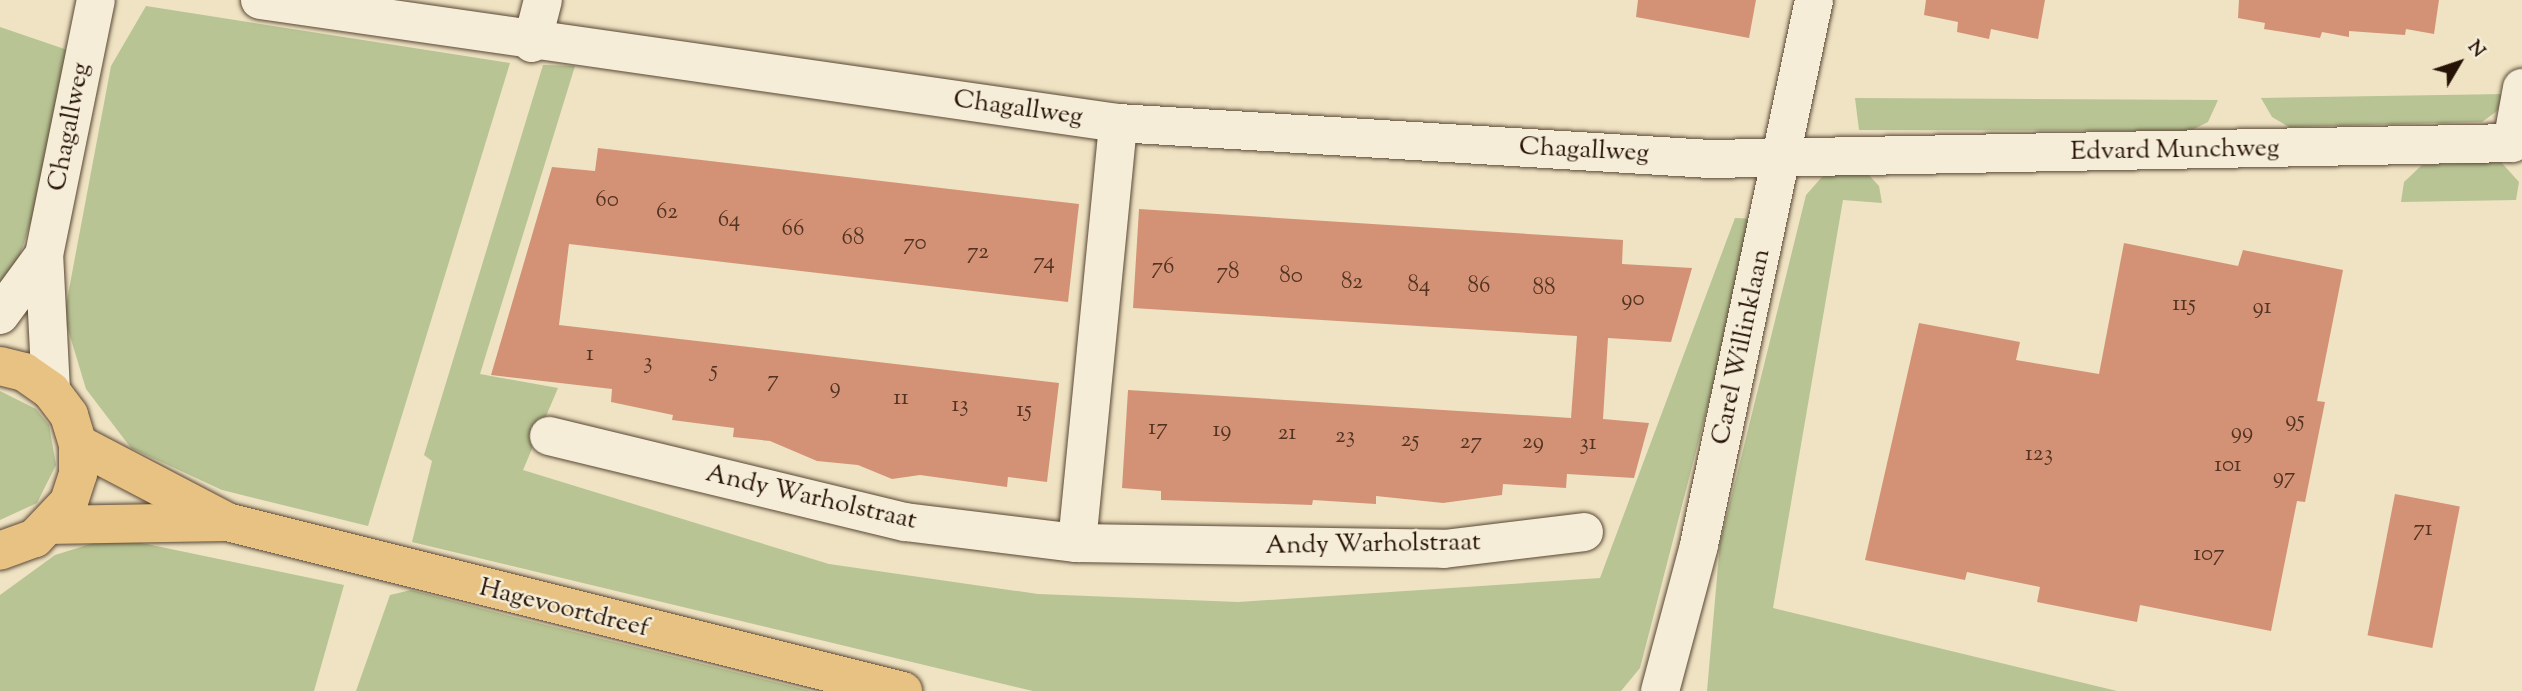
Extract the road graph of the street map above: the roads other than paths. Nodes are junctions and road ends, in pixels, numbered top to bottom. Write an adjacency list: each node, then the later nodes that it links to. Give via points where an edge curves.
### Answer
1 (96, 0): 9 (street, Chagallweg)
2 (260, 0): 5 (street, Chagallweg)
3 (543, 0): 5 (street)
4 (1814, 0): 8 (street, Carel Willinklaan)
5 (532, 43): 7 (street, Chagallweg)
6 (2522, 88): 8 (street, Edvard Munchweg, via 2512,143)
7 (1118, 123): 8 (street, Chagallweg); 18 (street)
8 (1783, 160): 21 (street, Carel Willinklaan, via 1699,545)
9 (44, 255): 10 (street, Chagallweg); 12 (street, Chagallweg)
10 (0, 315)
11 (0, 366): 12 (main road, via 24,372)
12 (51, 391): 14 (main road, via 69,415)
13 (549, 436): 18 (street, Andy Warholstraat, via 905,522)
14 (78, 444): 15 (main road, Hagevoortdreef); 16 (main road, via 78,474 69,502)
15 (227, 522): 16 (main road, Hagevoortdreef); 20 (main road, Hagevoortdreef, via 397,569)
16 (51, 525): 19 (main road)
17 (1584, 532): 18 (street, Andy Warholstraat, via 1444,549)
18 (1077, 543)
19 (0, 551)
20 (903, 691)
21 (1660, 691)

